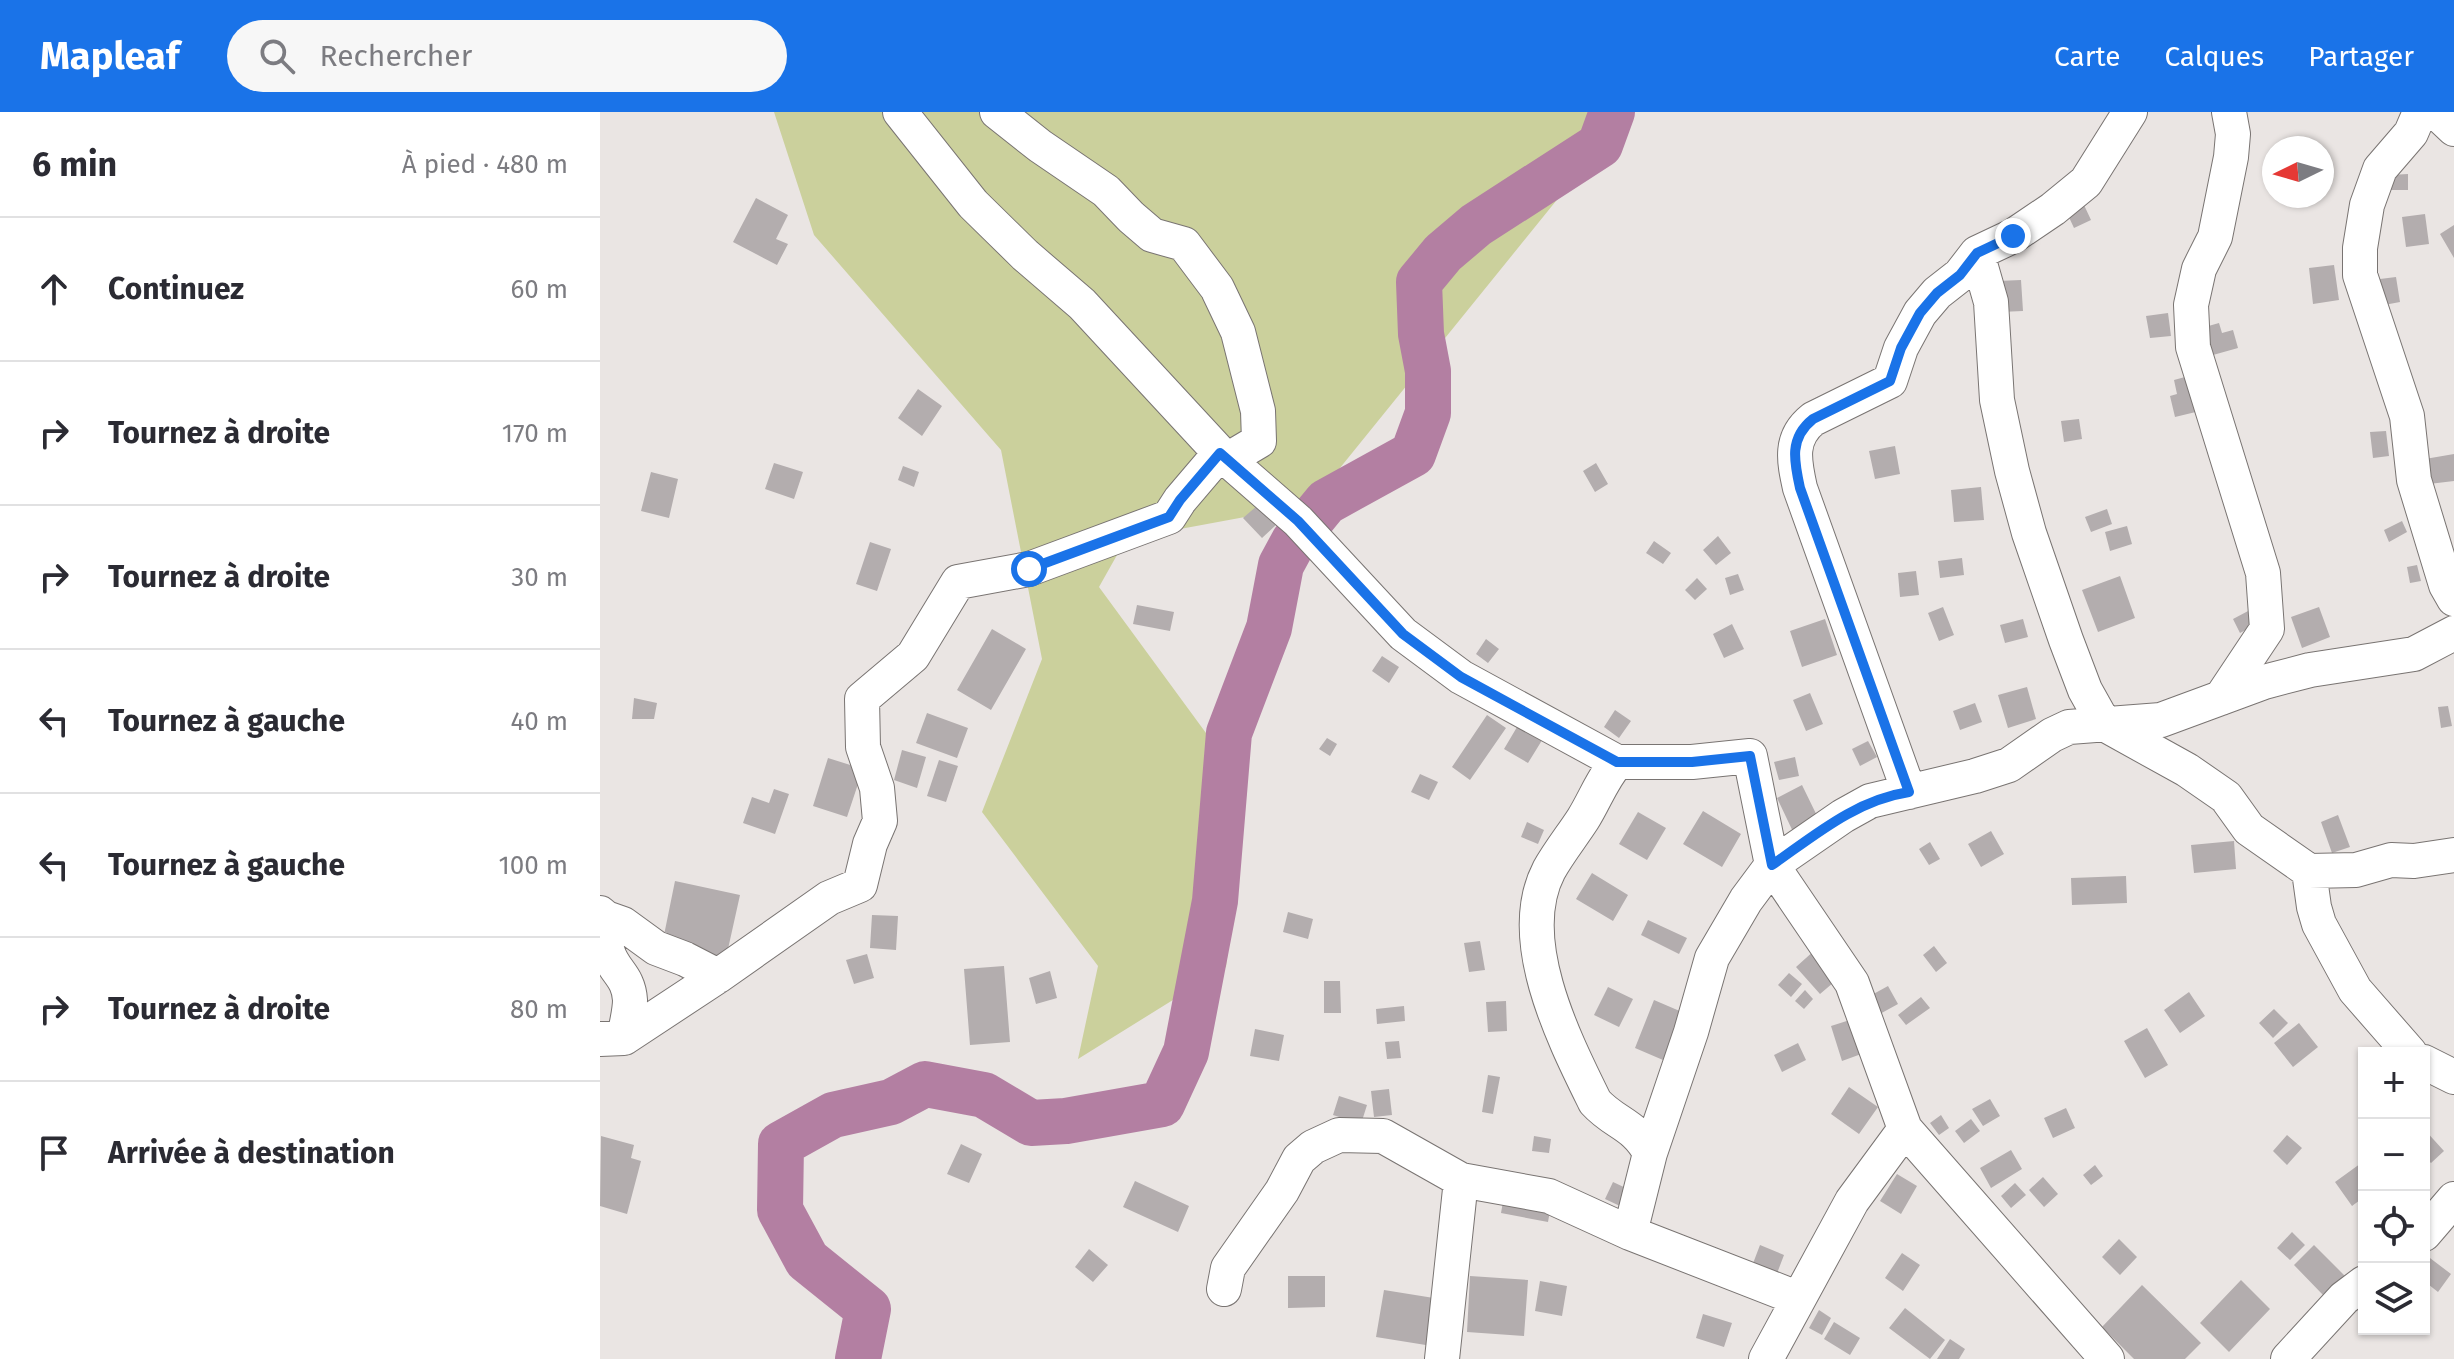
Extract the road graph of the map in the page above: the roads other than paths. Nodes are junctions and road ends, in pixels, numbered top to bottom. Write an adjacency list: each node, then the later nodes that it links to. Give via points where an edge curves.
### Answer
1 (900, 112): 9 (street, via 973,204 1082,304)
2 (997, 112): 9 (street, via 1106,191 1152,235 1184,244 1217,288 1238,332 1259,426 1259,441)
3 (2130, 112): 8 (street, via 2086,182 2013,236)
4 (2229, 112): 12 (street, via 2231,157 2215,237 2199,269 2191,305 2193,347 2263,573 2267,629)
5 (2420, 112): 10 (street, via 2411,133 2380,169 2367,205 2360,275 2407,416 2414,480)
6 (2436, 112): 7 (street)
7 (2454, 129)
8 (1977, 253): 13 (street, via 1991,302 1997,400 2012,471 2066,640); 15 (street, via 1920,313 1890,381 1813,419 1796,443 1800,488)
9 (1223, 457): 14 (street, via 1306,530 1415,643 1461,677); 20 (street, via 1169,517 1029,569 958,582 913,656 862,699 863,747 877,788 880,821 860,885 829,898)
10 (2454, 599)
11 (2454, 633): 12 (street, via 2414,654 2310,670)
12 (2221, 698): 13 (street, via 2161,720)
13 (2104, 724): 15 (street, via 2069,727 2009,765); 18 (street, via 2226,797 2249,829)
14 (1617, 762): 17 (street, via 1750,756); 26 (street, via 1548,872 1537,927 1547,991 1595,1102 1641,1136)
15 (1909, 792): 17 (street, via 1870,801)
16 (2454, 855): 18 (street, via 2391,860 2356,870)
17 (1772, 865): 25 (street, via 1852,983); 26 (street, via 1712,958)
18 (2309, 871): 22 (street, via 2319,924 2355,990)
19 (603, 916): 20 (street); 21 (street, via 605,958 630,1001)
20 (718, 976): 21 (street)
21 (612, 1039)
22 (2405, 1047)
23 (2430, 1065): 24 (street)
24 (2454, 1077)
25 (1905, 1129): 33 (street, via 1852,1201); 36 (street)
26 (1650, 1153): 30 (street)
27 (1461, 1180): 30 (street, via 1549,1196); 32 (street, via 1383,1136 1339,1135 1299,1159 1228,1268); 34 (street)
28 (2454, 1199): 29 (street)
29 (2430, 1227)
30 (1630, 1233): 33 (street)
31 (2358, 1288): 37 (street)
32 (1224, 1289)
33 (1797, 1298): 35 (street)
34 (1442, 1359)
35 (1766, 1359)
36 (2107, 1359)
37 (2288, 1359)

